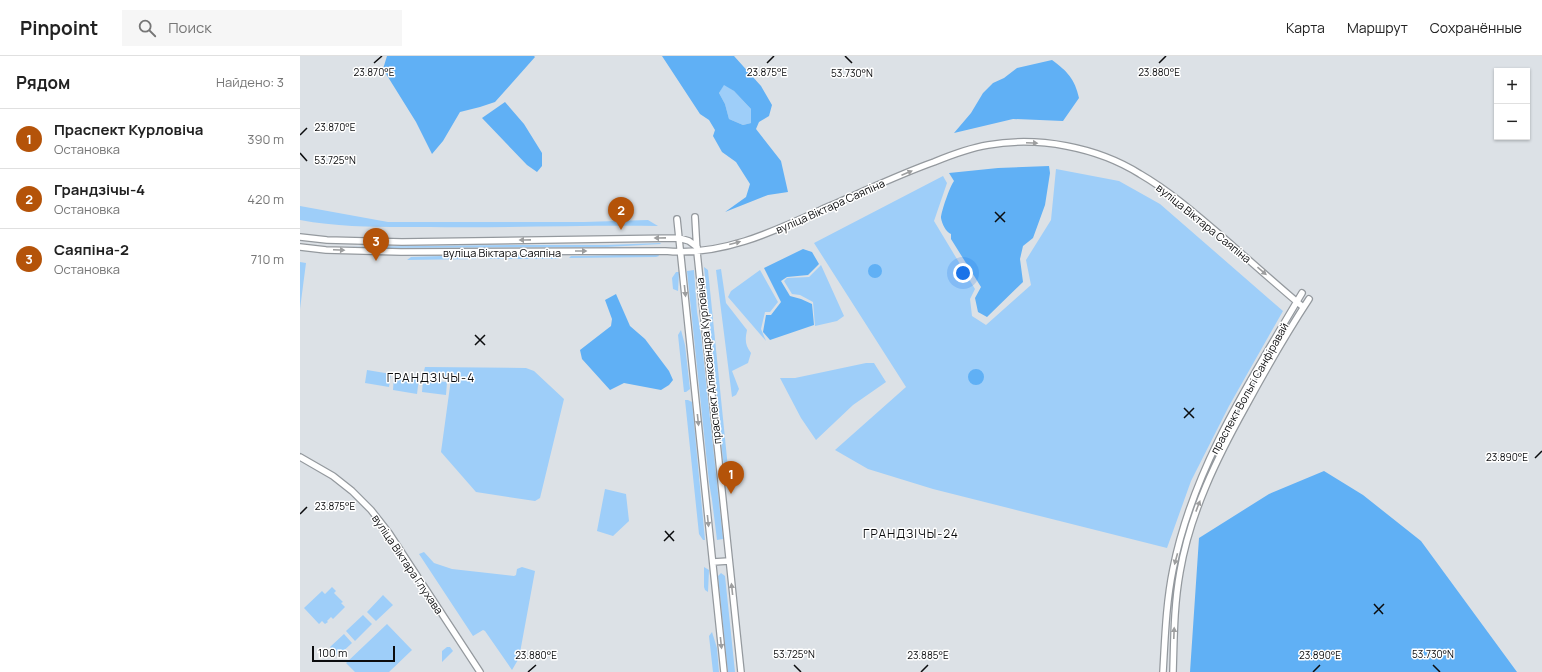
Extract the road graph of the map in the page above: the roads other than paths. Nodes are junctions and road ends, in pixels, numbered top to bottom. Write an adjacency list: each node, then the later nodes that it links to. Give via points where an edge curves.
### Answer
1 (695, 218): 7 (street, праспект Аляксандра Курловіча)
2 (678, 219): 4 (street, праспект Аляксандра Курловіча)
3 (300, 237): 5 (street, вуліца Віктара Саяпіна)
4 (679, 238): 5 (street, вуліца Віктара Саяпіна, one-way to 5, via 402,242); 7 (street, вуліца Віктара Саяпіна, via 689,241); 9 (street, праспект Аляксандра Курловіча)
5 (327, 240): 8 (street)
6 (300, 247): 8 (street, вуліца Віктара Саяпіна)
7 (697, 249): 9 (street, вуліца Віктара Саяпіна); 12 (street, вуліца Віктара Саяпіна, one-way to 12, via 746,240 775,231 956,153 988,145 1020,142 1050,144 1108,158 1139,173 1195,213); 17 (street, праспект Аляксандра Курловіча)
8 (326, 250): 9 (street, вуліца Віктара Саяпіна, one-way to 9)
9 (681, 252): 18 (street, праспект Аляксандра Курловіча, one-way to 18)
10 (1302, 293): 12 (street, праспект Вольгі Санфіравай)
11 (1309, 299): 13 (street, праспект Вольгі Санфіравай)
12 (1297, 302): 13 (street, вуліца Віктара Саяпіна); 15 (street, праспект Вольгі Санфіравай, via 1223,430 1197,486)
13 (1304, 308): 16 (street, праспект Вольгі Санфіравай, one-way to 13, via 1206,484 1231,433 1272,358)
14 (300, 457): 19 (street, вуліца Віктара Глухава, via 333,476 371,510 389,533)
15 (1185, 521): 16 (street, via 1188,518 1190,520); 22 (street, праспект Вольгі Санфіравай, one-way to 22, via 1173,570 1167,611)
16 (1190, 528): 23 (street, праспект Вольгі Санфіравай, one-way to 16, via 1180,572)
17 (729, 561): 18 (street); 21 (street, праспект Аляксандра Курловіча, one-way to 17)
18 (713, 562): 20 (street, праспект Аляксандра Курловіча, one-way to 20)
19 (480, 672)
20 (724, 672)
21 (741, 672)
22 (1163, 672)
23 (1173, 672)

